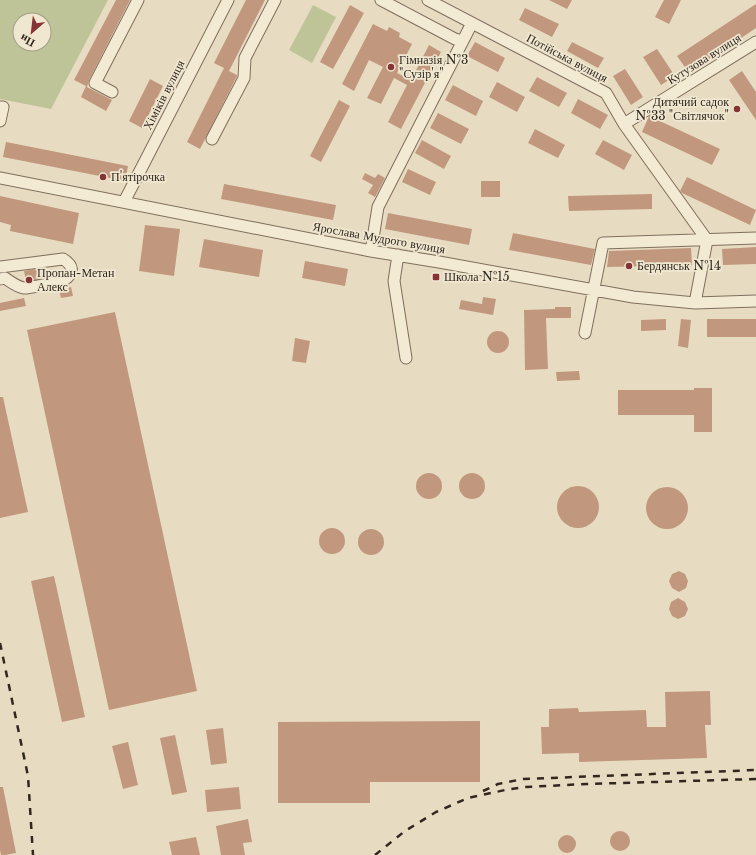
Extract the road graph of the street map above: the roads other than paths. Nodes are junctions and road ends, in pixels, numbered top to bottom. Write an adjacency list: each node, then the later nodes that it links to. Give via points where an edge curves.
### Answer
1 (138, 0): 9 (street, via 95,83)
2 (228, 0): 15 (street, Хіміків вулиця)
3 (275, 0): 13 (street, via 245,58 244,78)
4 (381, 0): 7 (street)
5 (428, 0): 6 (street, Потійська вулиця)
6 (472, 24): 7 (street); 12 (street, Потійська вулиця, via 606,93)
7 (463, 41): 18 (street, via 378,207)
8 (756, 42): 12 (street, Кутузова вулиця)
9 (112, 92)
10 (0, 107): 11 (street, via 3,107)
11 (0, 121)
12 (624, 124): 17 (street, Потійська вулиця)
13 (212, 139)
14 (0, 178): 15 (street, Ярослава Мудрого вулиця)
15 (124, 202): 18 (street, Ярослава Мудрого вулиця)
16 (756, 238): 17 (street)
17 (707, 240): 22 (street, via 603,243); 24 (street)
18 (371, 251): 19 (street, Ярослава Мудрого вулиця)
19 (398, 255): 22 (street, Ярослава Мудрого вулиця); 26 (street, via 394,281)
20 (0, 267): 21 (street, via 64,259 72,268 71,274 64,281 25,288 5,278)
21 (0, 279)
22 (593, 290): 24 (street, Ярослава Мудрого вулиця); 25 (street)
23 (756, 300): 24 (street, Ярослава Мудрого вулиця)
24 (695, 303)
25 (585, 333)
26 (406, 358)

